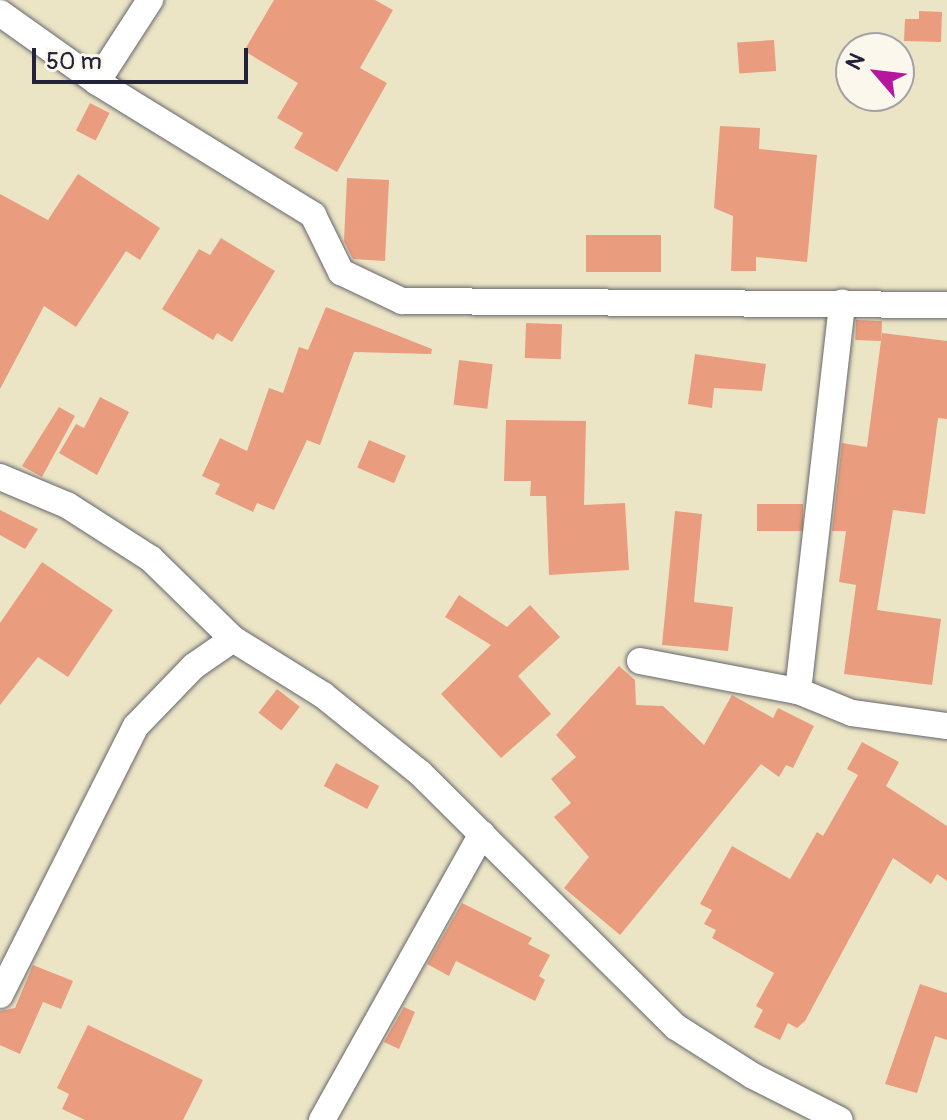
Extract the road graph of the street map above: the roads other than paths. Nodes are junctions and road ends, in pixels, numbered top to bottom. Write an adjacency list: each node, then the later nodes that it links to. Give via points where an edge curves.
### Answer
1 (150, 0): 3 (street)
2 (0, 13): 3 (street)
3 (97, 82): 4 (street, via 313,215 341,272 402,301)
4 (842, 302): 5 (street); 9 (street)
5 (947, 305)
6 (0, 477): 7 (street, via 67,505 151,559)
7 (233, 639): 11 (street, via 323,695 420,773); 12 (street, via 194,666 136,726)
8 (640, 661): 9 (street)
9 (798, 691): 10 (street, via 852,713)
10 (947, 726)
11 (482, 834): 13 (street); 14 (street, via 676,1027 753,1076)
12 (0, 995)
13 (322, 1120)
14 (840, 1120)

